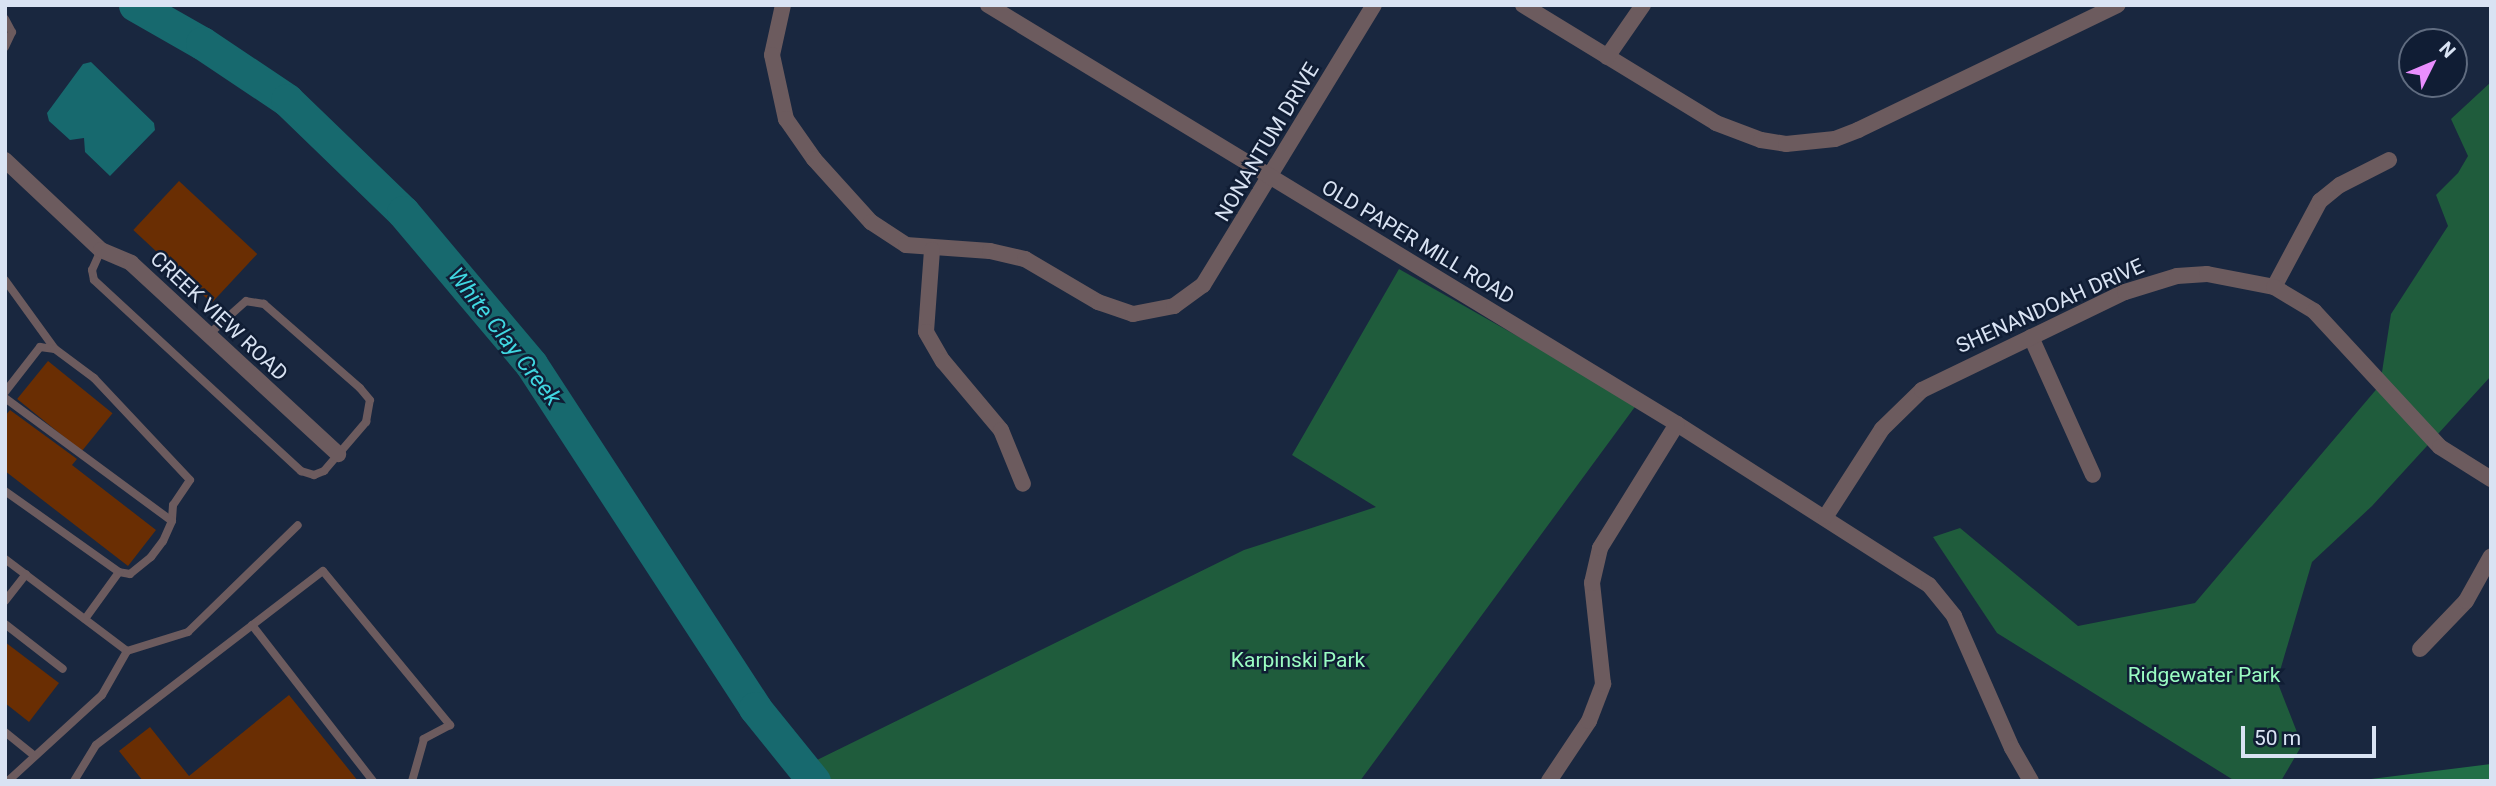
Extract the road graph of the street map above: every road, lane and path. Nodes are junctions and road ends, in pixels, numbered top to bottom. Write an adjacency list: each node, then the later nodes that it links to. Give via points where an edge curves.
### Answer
1 (783, 5): 14 (street, via 774,36 773,75 796,137 871,222 906,245)
2 (988, 5): 12 (street, OLD PAPER MILL ROAD)
3 (1374, 5): 12 (street, NONANTUM DRIVE)
4 (1522, 5): 9 (street)
5 (1643, 5): 9 (street)
6 (2118, 5): 9 (street, via 1858,130 1811,143 1786,144 1740,133)
7 (5, 19): 8 (lane, via 12,32)
8 (5, 47)
9 (1607, 57)
10 (5, 160): 13 (street, CREEK VIEW ROAD)
11 (2389, 160): 16 (street, via 2340,185 2320,201)
12 (1270, 177): 14 (street, NONANTUM DRIVE, via 1215,269 1192,296 1156,313 1133,314 1098,302 1025,259 990,251); 22 (street, OLD PAPER MILL ROAD)
13 (101, 250): 17 (street, CREEK VIEW ROAD, via 131,263); 23 (lane, via 92,270 94,280 301,471 314,475)
14 (932, 250): 26 (street, via 926,332 943,361 1001,430)
15 (5, 279): 19 (lane)
16 (2274, 287): 18 (street, SHENANDOAH DRIVE, via 2229,275 2177,276 2125,292); 25 (street, SHENANDOAH DRIVE, via 2332,326 2440,447)
17 (208, 335): 23 (street, CREEK VIEW ROAD); 23 (lane, via 246,301 264,303 360,388 370,400 371,410)
18 (2031, 337): 24 (street); 28 (street, SHENANDOAH DRIVE, via 1951,373 1902,408 1861,458)
19 (54, 349): 20 (lane, via 40,347); 29 (lane, via 94,379 190,480 173,505)
20 (5, 392)
21 (5, 398): 29 (lane)
22 (1677, 424): 28 (street, OLD PAPER MILL ROAD); 48 (street, via 1600,548 1594,565 1592,604 1604,684 1590,721)
23 (338, 454)
24 (2093, 475)
25 (2491, 480)
26 (1023, 484)
27 (7, 496): 33 (lane)
28 (1826, 516): 49 (street, OLD PAPER MILL ROAD, via 1913,574 1942,600)
29 (172, 521): 33 (lane, via 151,557 130,574)
30 (298, 525): 40 (lane, via 188,632)
31 (2491, 556): 39 (street, via 2466,601)
32 (5, 559): 34 (lane)
33 (119, 572): 36 (lane)
34 (26, 575): 35 (lane); 36 (lane)
35 (5, 601)
36 (85, 619): 40 (lane)
37 (5, 624): 41 (lane)
38 (252, 625): 45 (lane, via 96,745); 46 (lane); 47 (lane, via 323,571 450,725 425,739)
39 (2420, 649)
40 (127, 651): 43 (lane, via 102,695)
41 (63, 669)
42 (5, 732): 43 (lane)
43 (35, 756): 44 (lane)
44 (8, 781)
45 (74, 781)
46 (373, 781)
47 (412, 781)
48 (1549, 781)
49 (2031, 781)

